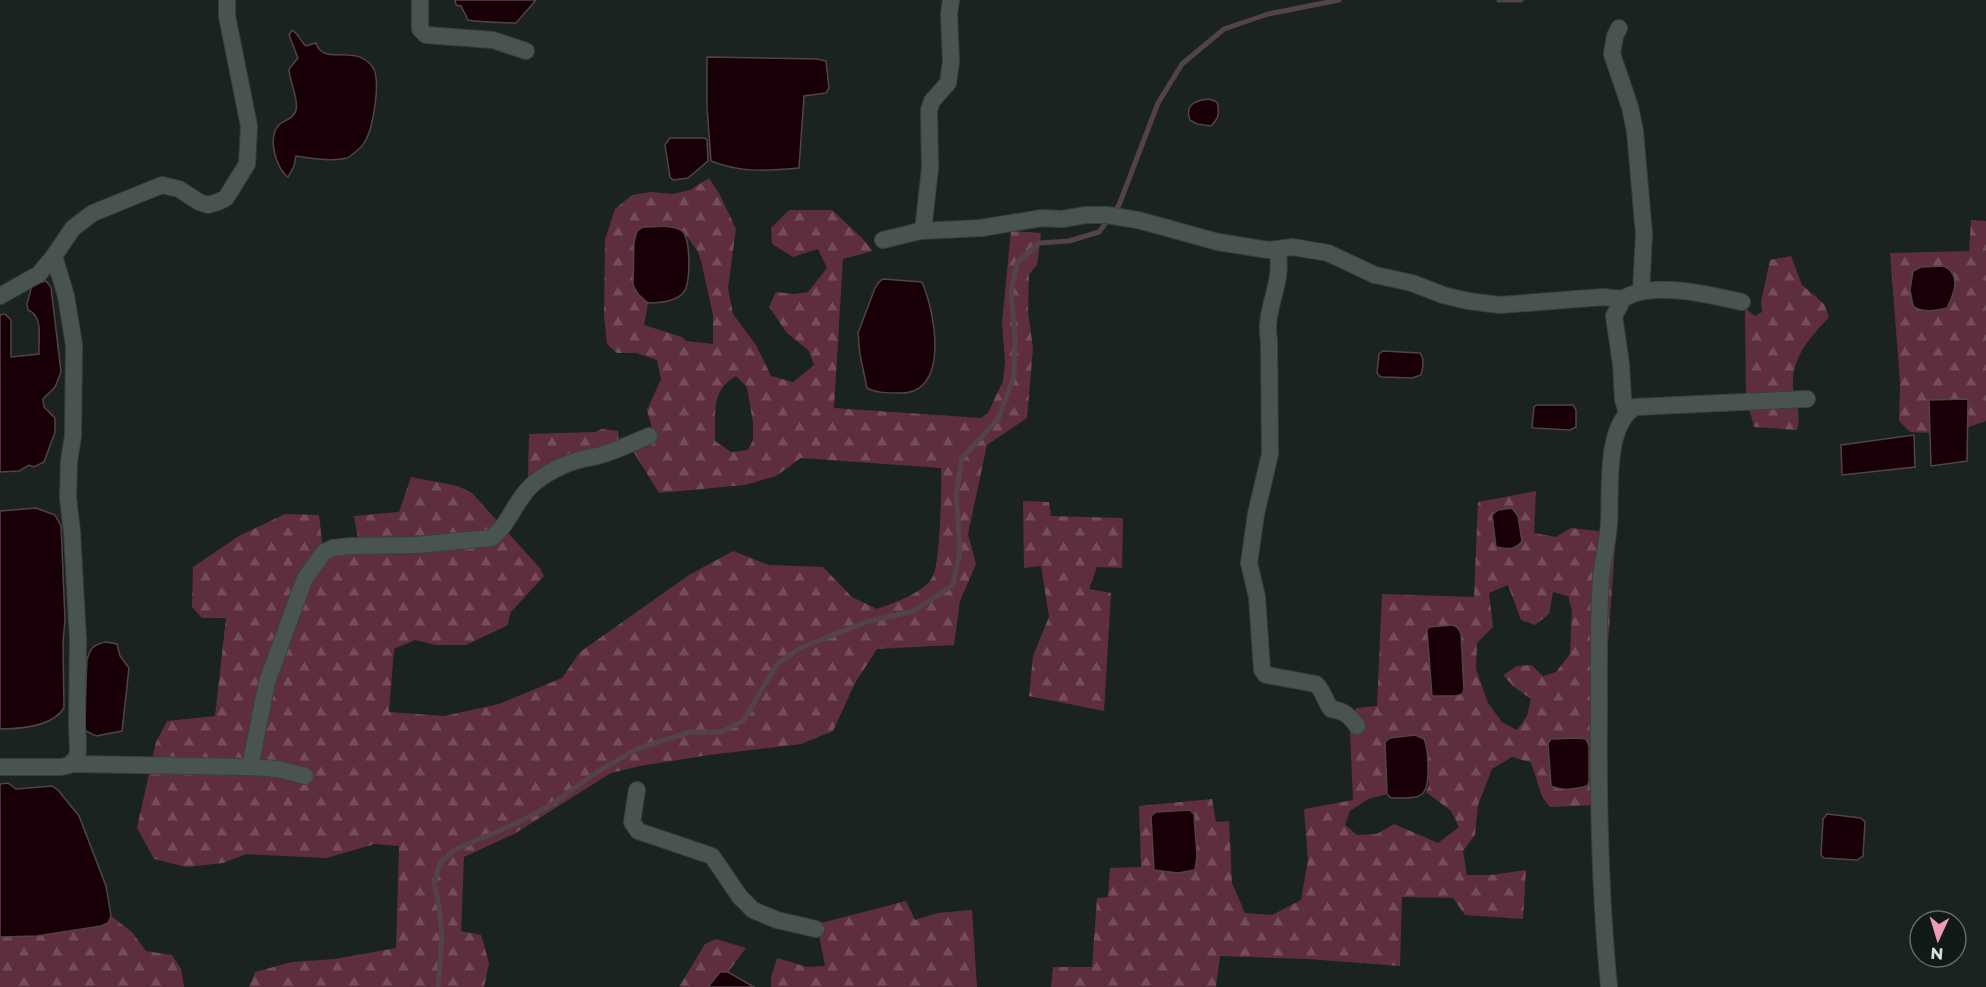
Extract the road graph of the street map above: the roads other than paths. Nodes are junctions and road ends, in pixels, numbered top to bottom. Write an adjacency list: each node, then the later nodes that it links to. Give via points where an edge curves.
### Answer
1 (227, 0): 9 (street, via 249,126 247,164 226,198 208,205 179,189 162,185 93,213 73,228)
2 (420, 0): 5 (street, via 420,29 426,35 493,40)
3 (951, 0): 6 (street, via 948,83 929,110 930,168)
4 (1619, 28): 10 (street, via 1612,54 1635,131 1644,234)
5 (526, 51)
6 (923, 231): 7 (street); 8 (street, via 1107,215 1218,242)
7 (883, 240)
8 (1277, 249): 12 (street, via 1328,253 1375,275 1468,301 1500,305); 17 (street, via 1280,277 1267,328 1270,454 1249,564 1257,597 1262,670 1266,675 1316,684 1331,709 1350,715)
9 (54, 256): 11 (street, via 39,274); 18 (street, via 74,345 68,498 78,640 78,747 77,758)
10 (1641, 292): 12 (street); 13 (street, via 1691,293)
11 (0, 296)
12 (1623, 299): 15 (street, via 1614,316)
13 (1742, 302)
14 (1807, 399): 15 (street, via 1635,407)
15 (1627, 412): 24 (street, via 1614,443 1609,525 1601,576 1598,800)
16 (649, 436): 20 (street, via 600,456 572,462 549,474 531,486 491,538 340,547 324,552 305,578 267,682)
17 (1357, 726)
18 (72, 762): 19 (street, via 62,767); 20 (street)
19 (0, 767)
20 (250, 767): 21 (street)
21 (305, 776)
22 (637, 790): 23 (street, via 632,822 638,831 712,856 753,910)
23 (816, 929)
24 (1609, 987)

